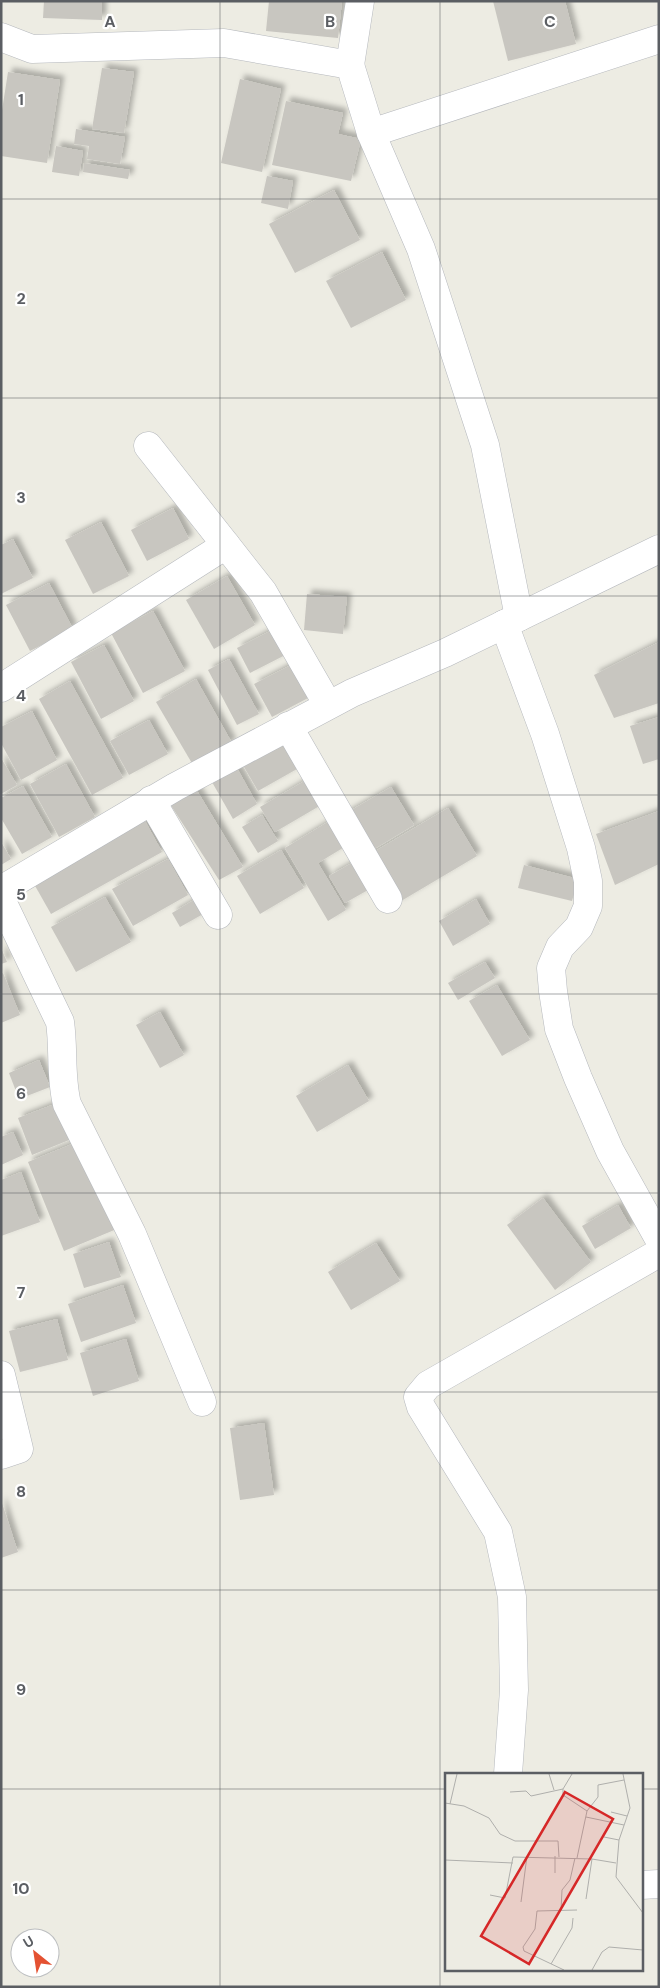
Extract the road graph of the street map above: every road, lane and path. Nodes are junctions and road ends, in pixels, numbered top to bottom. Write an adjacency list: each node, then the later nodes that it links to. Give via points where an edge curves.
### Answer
1 (360, 1): 4 (street)
2 (1, 37): 4 (street, via 32,48 224,43)
3 (659, 39): 5 (street)
4 (350, 65): 5 (street)
5 (371, 133): 9 (street, via 421,249 485,445)
6 (148, 446): 7 (street)
7 (226, 545): 10 (street); 11 (street, via 263,592)
8 (659, 549): 9 (street)
9 (511, 621): 11 (street); 18 (street, via 588,881 588,906 579,927 560,947 551,968 559,1029 610,1151)
10 (1, 688)
11 (328, 705): 12 (street)
12 (288, 726): 13 (street); 15 (street)
13 (151, 800): 14 (street); 17 (street)
14 (1, 890)
15 (388, 899)
16 (1, 900): 21 (street, via 60,1022 66,1104 132,1234)
17 (218, 915)
18 (659, 1239)
19 (659, 1253): 23 (street, via 428,1385 418,1398 498,1532 512,1597 514,1690)
20 (1, 1375): 22 (street, via 19,1449)
21 (202, 1402)
22 (1, 1455)
23 (508, 1773)
24 (659, 1884): 25 (street)
25 (642, 1885)

